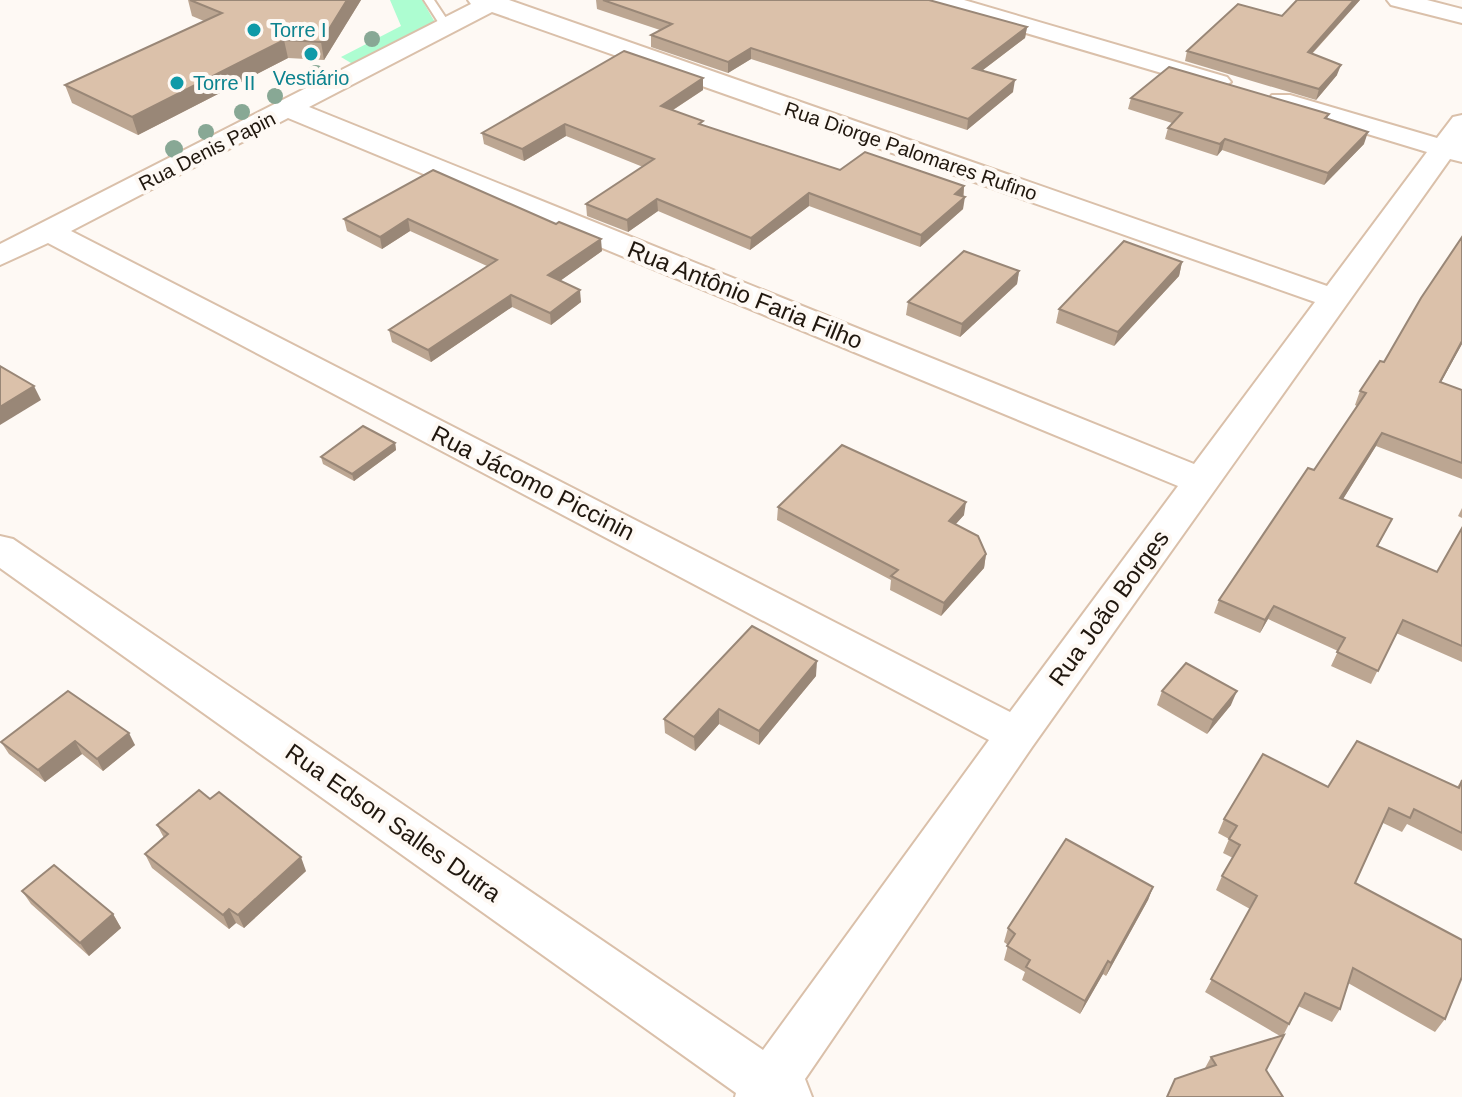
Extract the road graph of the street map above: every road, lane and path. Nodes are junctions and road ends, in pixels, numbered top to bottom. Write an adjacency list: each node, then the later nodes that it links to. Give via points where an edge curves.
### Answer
1 (429, 0): 6 (lane)
2 (939, 0): 8 (street, via 1253,92)
3 (1399, 0): 5 (street)
4 (489, 1): 6 (street, Rua Denis Papin); 11 (street, Rua Diorge Palomares Rufino)
5 (1462, 16)
6 (449, 25): 7 (street, Rua Denis Papin)
7 (290, 109): 9 (street, Rua Denis Papin); 12 (street, Rua Antônio Faria Filho)
8 (1456, 141): 11 (street, Rua João Borges)
9 (48, 231): 10 (street, Rua Denis Papin); 14 (street, Rua Jácomo Piccinin)
10 (0, 256)
11 (1332, 298): 12 (street, Rua João Borges)
12 (1201, 481): 14 (street, Rua João Borges)
13 (0, 549): 15 (street, Rua Edson Salles Dutra)
14 (1017, 735): 15 (street, Rua João Borges)
15 (772, 1093)

